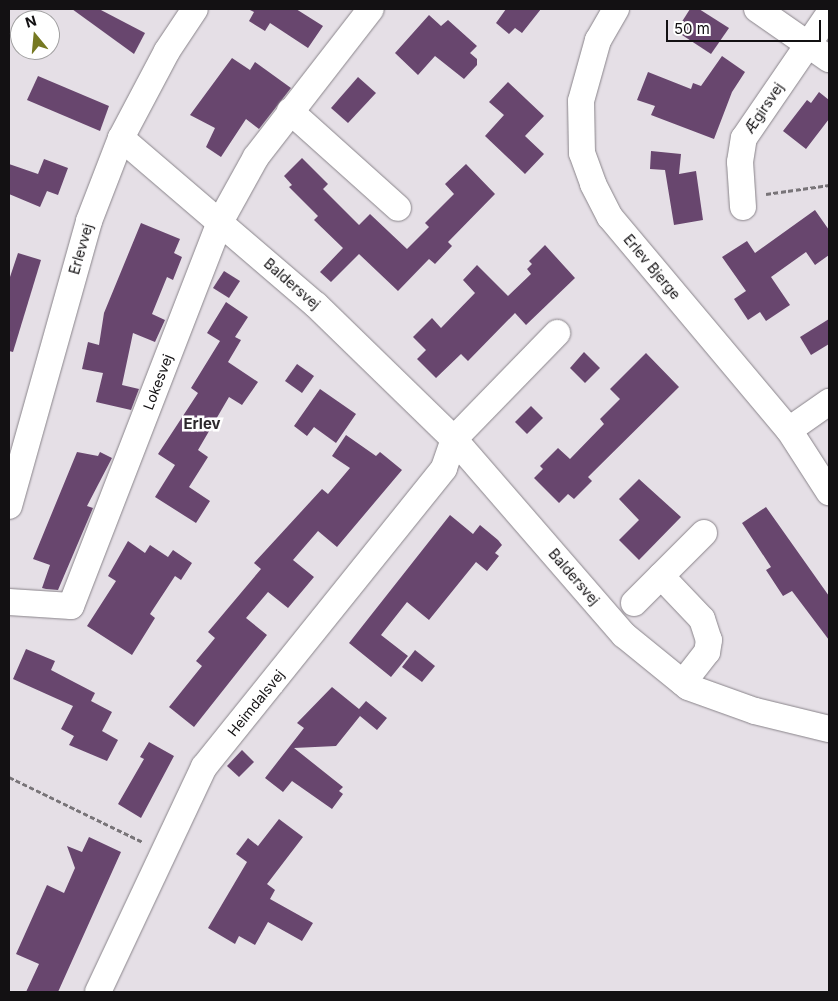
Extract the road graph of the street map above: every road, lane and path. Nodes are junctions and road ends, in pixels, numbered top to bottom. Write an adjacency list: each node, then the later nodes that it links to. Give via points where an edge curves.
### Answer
1 (196, 9): 8 (street, Erlevvej, via 167,51)
2 (372, 9): 7 (street, Lokesvej)
3 (616, 9): 15 (street, Erlev Bjerge, via 598,40 581,101 582,153 593,184 610,217)
4 (757, 9): 6 (street)
5 (829, 14): 6 (street, Ægirsvej)
6 (819, 53): 10 (street, Ægirsvej, via 754,117 744,138 740,162)
7 (290, 111): 11 (street); 12 (street, Lokesvej, via 256,157)
8 (121, 138): 12 (street, Baldersvej); 18 (street, Erlevvej, via 89,221)
9 (829, 185): 10 (path, via 770,192)
10 (743, 207)
11 (398, 208)
12 (220, 222): 16 (street, Baldersvej, via 316,305); 21 (street, Lokesvej, via 71,606)
13 (557, 333): 16 (street)
14 (829, 402): 15 (street)
15 (790, 430): 17 (street, Erlev Bjerge)
16 (454, 439): 23 (street, Baldersvej, via 624,635); 26 (street, Heimdalsvej, via 444,468 204,767)
17 (829, 492)
18 (9, 506)
19 (704, 533): 20 (street)
20 (661, 576): 22 (street); 23 (street, via 702,619 709,640 707,652)
21 (9, 602)
22 (634, 603)
23 (686, 685): 24 (street, Baldersvej, via 755,711)
24 (829, 729)
25 (9, 777): 26 (path)
26 (162, 852): 27 (street, Heimdalsvej)
27 (98, 992)

